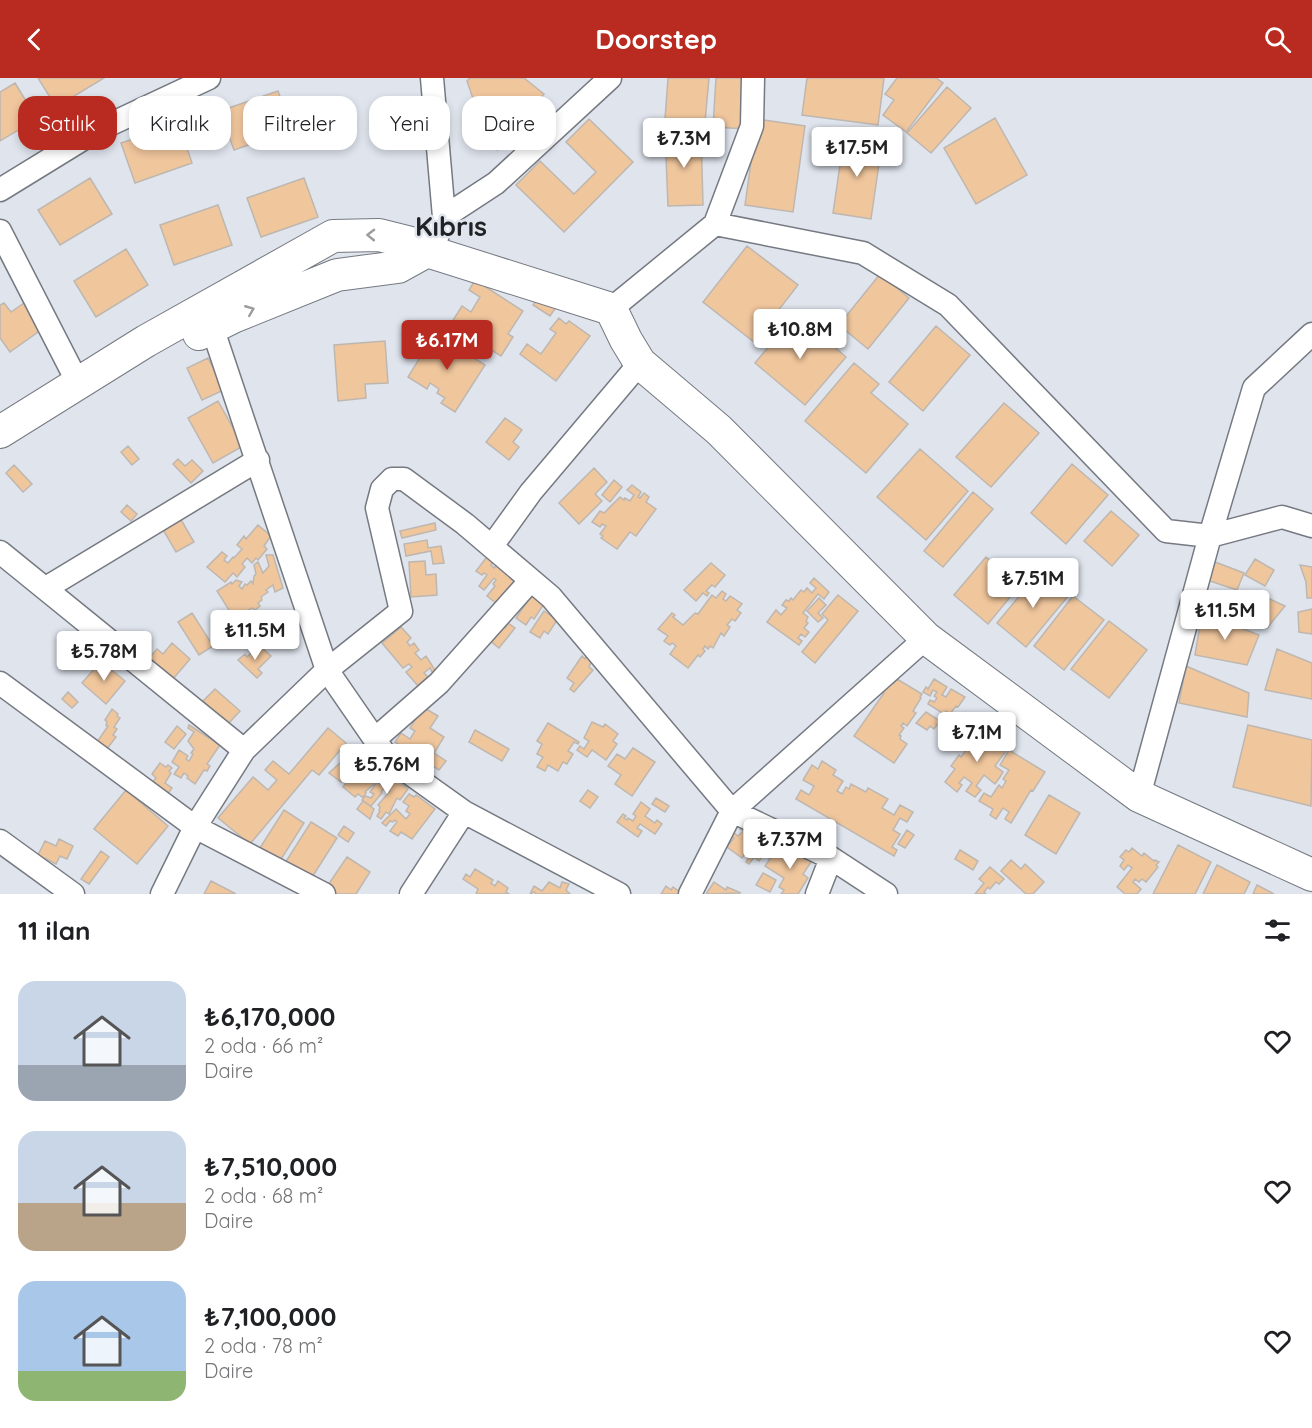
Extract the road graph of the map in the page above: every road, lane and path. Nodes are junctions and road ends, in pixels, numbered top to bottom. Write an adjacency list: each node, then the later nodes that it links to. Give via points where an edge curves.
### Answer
1 (208, 78): 5 (street, via 96,131)
2 (432, 78): 6 (street)
3 (610, 78): 6 (street, via 496,183)
4 (753, 78): 7 (street, via 752,126)
5 (0, 190)
6 (444, 217): 9 (street)
7 (715, 224): 10 (street); 19 (street, via 863,253 948,304 1166,531)
8 (0, 231): 14 (street)
9 (430, 252): 10 (street); 11 (street, one-way to 9, via 337,275 398,267); 14 (street, one-way to 14, via 379,235 333,236)
10 (611, 309): 13 (street)
11 (212, 327): 16 (street, via 107,386); 17 (street)
12 (1312, 334): 19 (street, via 1254,388)
13 (640, 363): 20 (street, via 531,492); 24 (street, via 719,430)
14 (78, 383): 15 (street)
15 (0, 432)
16 (0, 454)
17 (258, 460): 23 (street); 25 (street)
18 (1312, 526): 19 (street, via 1282,518)
19 (1210, 536): 29 (street)
20 (492, 546): 22 (street); 25 (street, via 404,479 393,479 382,489 377,508 401,611)
21 (0, 552): 23 (street)
22 (531, 580): 27 (street, via 439,683); 30 (street, via 551,597)
23 (46, 588): 28 (street)
24 (926, 638): 29 (street); 30 (street)
25 (327, 670): 27 (street); 28 (street)
26 (0, 683): 32 (street)
27 (375, 739): 31 (street, via 387,757)
28 (244, 750): 32 (street)
29 (1139, 796): 35 (street)
30 (732, 811): 34 (street); 41 (street)
31 (464, 812): 39 (street); 40 (street)
32 (195, 827): 37 (street); 38 (street)
33 (0, 841): 36 (street)
34 (831, 858): 42 (street); 43 (street)
35 (1310, 878)
36 (73, 894)
37 (162, 894)
38 (324, 894)
39 (411, 894)
40 (619, 894)
41 (690, 894)
42 (817, 894)
43 (886, 894)

